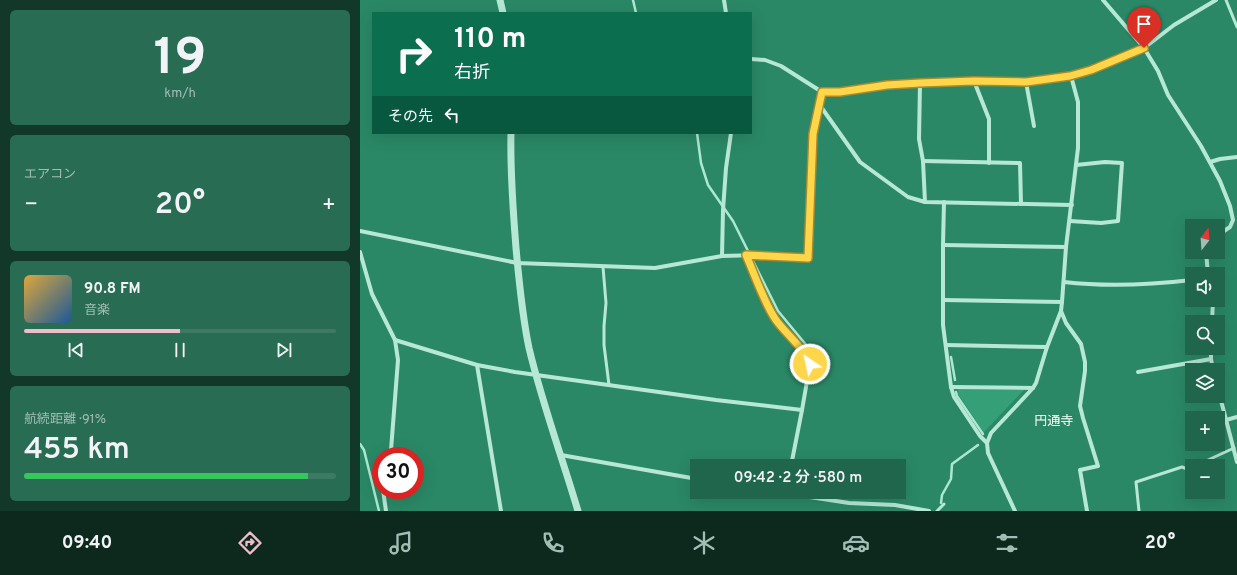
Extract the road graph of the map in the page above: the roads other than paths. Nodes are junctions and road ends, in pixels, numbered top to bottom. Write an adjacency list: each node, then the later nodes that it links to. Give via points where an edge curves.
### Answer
1 (500, 0): 6 (street)
2 (724, 0): 7 (street)
3 (1103, 0): 9 (street)
4 (1216, 0): 9 (street, via 1174,25)
5 (1226, 0): 8 (lane)
6 (503, 12)
7 (726, 12)
8 (1237, 28)
9 (1144, 48): 11 (street); 22 (street, via 1158,71 1168,95)
10 (752, 59): 15 (street, via 765,60 781,66)
11 (1070, 76): 13 (street); 24 (street, via 1078,102)
12 (974, 81): 13 (street); 14 (street); 23 (street, via 990,119)
13 (1026, 82): 17 (street)
14 (920, 83): 15 (street); 21 (street, via 919,138)
15 (822, 92): 16 (street)
16 (820, 104): 25 (street, via 860,162 908,197); 36 (street, via 813,134 808,258)
17 (1034, 126)
18 (511, 134): 38 (street, via 511,189)
19 (731, 134): 37 (street, via 726,168)
20 (1237, 157): 22 (street)
21 (922, 161): 23 (street); 25 (street)
22 (1210, 162): 30 (street)
23 (989, 163): 27 (street, via 1020,163)
24 (1076, 165): 28 (street); 29 (street, via 1122,162 1118,221)
25 (925, 202): 26 (street)
26 (944, 202): 27 (street); 33 (street)
27 (1021, 204): 28 (street)
28 (1072, 205): 29 (street)
29 (1070, 221): 34 (street)
30 (1235, 221): 31 (street)
31 (1225, 230)
32 (360, 231): 38 (street)
33 (943, 245): 34 (street); 42 (street)
34 (1066, 247): 41 (street)
35 (360, 252): 45 (street, via 372,294)
36 (746, 255): 37 (street); 58 (street, via 771,313 810,364)
37 (722, 256): 39 (street, via 655,268)
38 (517, 263): 39 (street); 53 (street)
39 (603, 267): 54 (lane, via 606,303 604,345)
40 (1185, 281): 41 (street, via 1137,285 1087,285)
41 (1064, 282): 43 (street)
42 (943, 300): 43 (street); 46 (street)
43 (1062, 302): 44 (street)
44 (1061, 311): 47 (street); 79 (street, via 1081,344 1085,362 1080,406 1098,466 1080,470)
45 (395, 340): 51 (street); 62 (street, via 398,360)
46 (946, 345): 47 (street); 55 (street)
47 (1047, 347): 56 (street)
48 (1211, 355): 49 (street)
49 (1211, 359): 50 (street); 52 (street)
50 (1212, 363)
51 (477, 365): 53 (street); 74 (street)
52 (1138, 372)
53 (536, 375): 54 (street); 64 (street)
54 (609, 386): 58 (street)
55 (951, 387): 56 (street); 61 (street, via 954,397)
56 (1033, 388): 61 (street, via 992,433)
57 (1222, 403): 60 (street)
58 (802, 410): 65 (street)
59 (1237, 417): 60 (street)
60 (1226, 420): 63 (street)
61 (987, 443): 78 (street, via 988,452)
62 (392, 447)
63 (1234, 448): 66 (lane); 67 (street)
64 (561, 456): 69 (street); 75 (street)
65 (793, 459)
66 (1210, 459)
67 (1237, 462)
68 (1185, 468): 80 (lane, via 1136,482)
69 (690, 478)
70 (384, 499): 73 (street)
71 (824, 499): 76 (street, via 895,505)
72 (944, 504): 77 (lane)
73 (386, 511)
74 (501, 511)
75 (578, 511)
76 (929, 511)
77 (937, 511)
78 (1015, 511)
79 (1087, 511)
80 (1139, 511)

